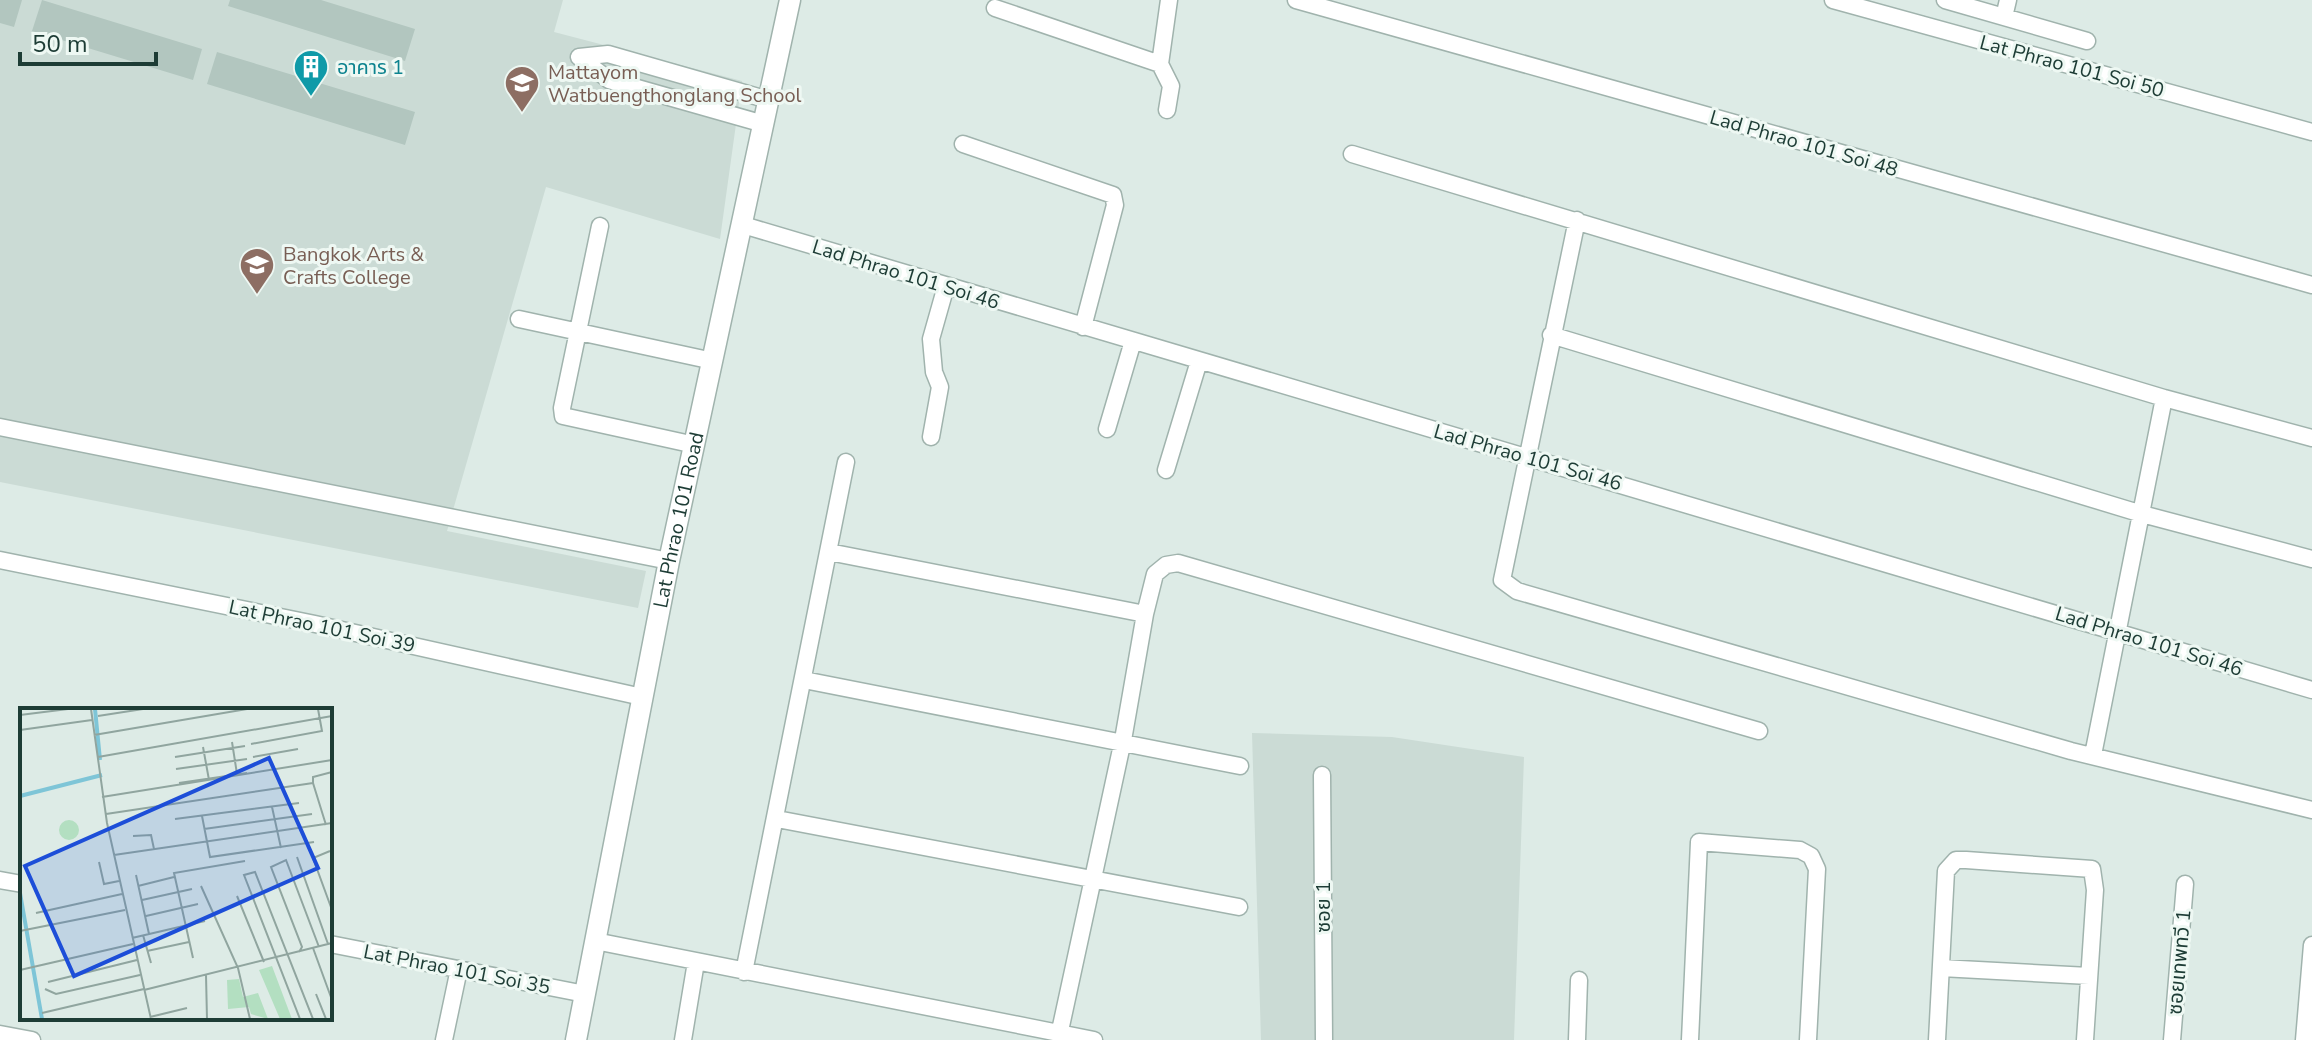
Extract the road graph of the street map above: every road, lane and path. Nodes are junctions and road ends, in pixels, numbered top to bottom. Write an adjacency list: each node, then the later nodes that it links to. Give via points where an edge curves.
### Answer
1 (790, 0): 10 (street, Lat Phrao 101 Road)
2 (1169, 0): 9 (street)
3 (1296, 0): 19 (street, Lad Phrao 101 Soi 48)
4 (1833, 0): 13 (street, Lat Phrao 101 Soi 50)
5 (1945, 0): 7 (street)
6 (995, 8): 9 (street)
7 (2006, 8): 8 (street)
8 (2087, 41)
9 (1160, 64): 11 (street, via 1171,86)
10 (769, 100): 12 (street, Lat Phrao 101 Road); 12 (street, via 608,54 579,57 609,80)
11 (1167, 110)
12 (764, 124): 17 (street, Lat Phrao 101 Road)
13 (2312, 132)
14 (963, 144): 22 (street, via 1113,195 1115,205)
15 (1352, 154): 16 (street)
16 (1577, 220): 24 (street); 28 (street)
17 (743, 225): 20 (street, Lad Phrao 101 Soi 46); 26 (street, Lat Phrao 101 Road)
18 (600, 226): 23 (street)
19 (2312, 285)
20 (946, 286): 22 (street, Lad Phrao 101 Soi 46); 31 (street, via 931,339 940,387)
21 (519, 319): 23 (street)
22 (1083, 327): 25 (street, Lad Phrao 101 Soi 46)
23 (578, 332): 26 (street); 33 (street, via 563,416)
24 (1551, 335): 34 (street); 37 (street)
25 (1133, 341): 27 (street, Lad Phrao 101 Soi 46); 30 (street)
26 (713, 361): 33 (street, Lat Phrao 101 Road)
27 (1199, 361): 34 (street, Lad Phrao 101 Soi 46); 36 (street)
28 (2164, 398): 32 (street); 37 (street)
29 (0, 427): 41 (street)
30 (1107, 429)
31 (931, 437)
32 (2312, 438)
33 (695, 445): 41 (street, Lat Phrao 101 Road)
34 (1526, 456): 43 (street, Lad Phrao 101 Soi 46); 49 (street, via 1501,572 1502,580 1517,591)
35 (846, 462): 38 (street)
36 (1166, 470)
37 (2142, 514): 39 (street); 43 (street)
38 (829, 552): 42 (street); 44 (street)
39 (2312, 559)
40 (0, 560): 46 (street, Lat Phrao 101 Soi 39)
41 (669, 561): 46 (street, Lat Phrao 101 Road)
42 (1145, 614): 47 (street, via 1155,574 1178,563); 48 (street)
43 (2116, 631): 45 (street, Lad Phrao 101 Soi 46); 49 (street)
44 (804, 680): 48 (street); 53 (street)
45 (2312, 690)
46 (642, 697): 59 (street, Lat Phrao 101 Road)
47 (1759, 731)
48 (1123, 740): 50 (street); 55 (street)
49 (2093, 755): 52 (street)
50 (1240, 766)
51 (1322, 775): 76 (street, ซอย 1)
52 (2312, 810)
53 (777, 819): 55 (street); 65 (street)
54 (0, 880): 56 (street)
55 (1094, 882): 58 (street); 70 (street)
56 (20, 884)
57 (2185, 884): 82 (street, ซอยเทพทวี 1)
58 (1239, 907)
59 (595, 941): 62 (street); 68 (street, Lat Phrao 101 Road)
60 (332, 944): 64 (street, Lat Phrao 101 Soi 35)
61 (2312, 945): 83 (street)
62 (696, 962): 65 (street); 74 (street)
63 (1941, 968): 66 (street); 66 (street, via 1946,871 1956,860 1981,861 2092,869); 80 (street)
64 (459, 969): 68 (street, Lat Phrao 101 Soi 35); 72 (street)
65 (744, 972): 70 (street)
66 (2089, 976): 81 (street)
67 (1579, 980): 77 (street)
68 (585, 994): 73 (street, Lat Phrao 101 Road)
69 (0, 1034): 71 (street)
70 (1058, 1037): 75 (street)
71 (32, 1040)
72 (444, 1040)
73 (576, 1040)
74 (683, 1040)
75 (1094, 1040)
76 (1324, 1040)
77 (1577, 1040)
78 (1690, 1040): 79 (street, via 1699,842 1800,850 1811,856 1817,869)
79 (1808, 1040)
80 (1937, 1040)
81 (2085, 1040)
82 (2172, 1040)
83 (2304, 1040)

